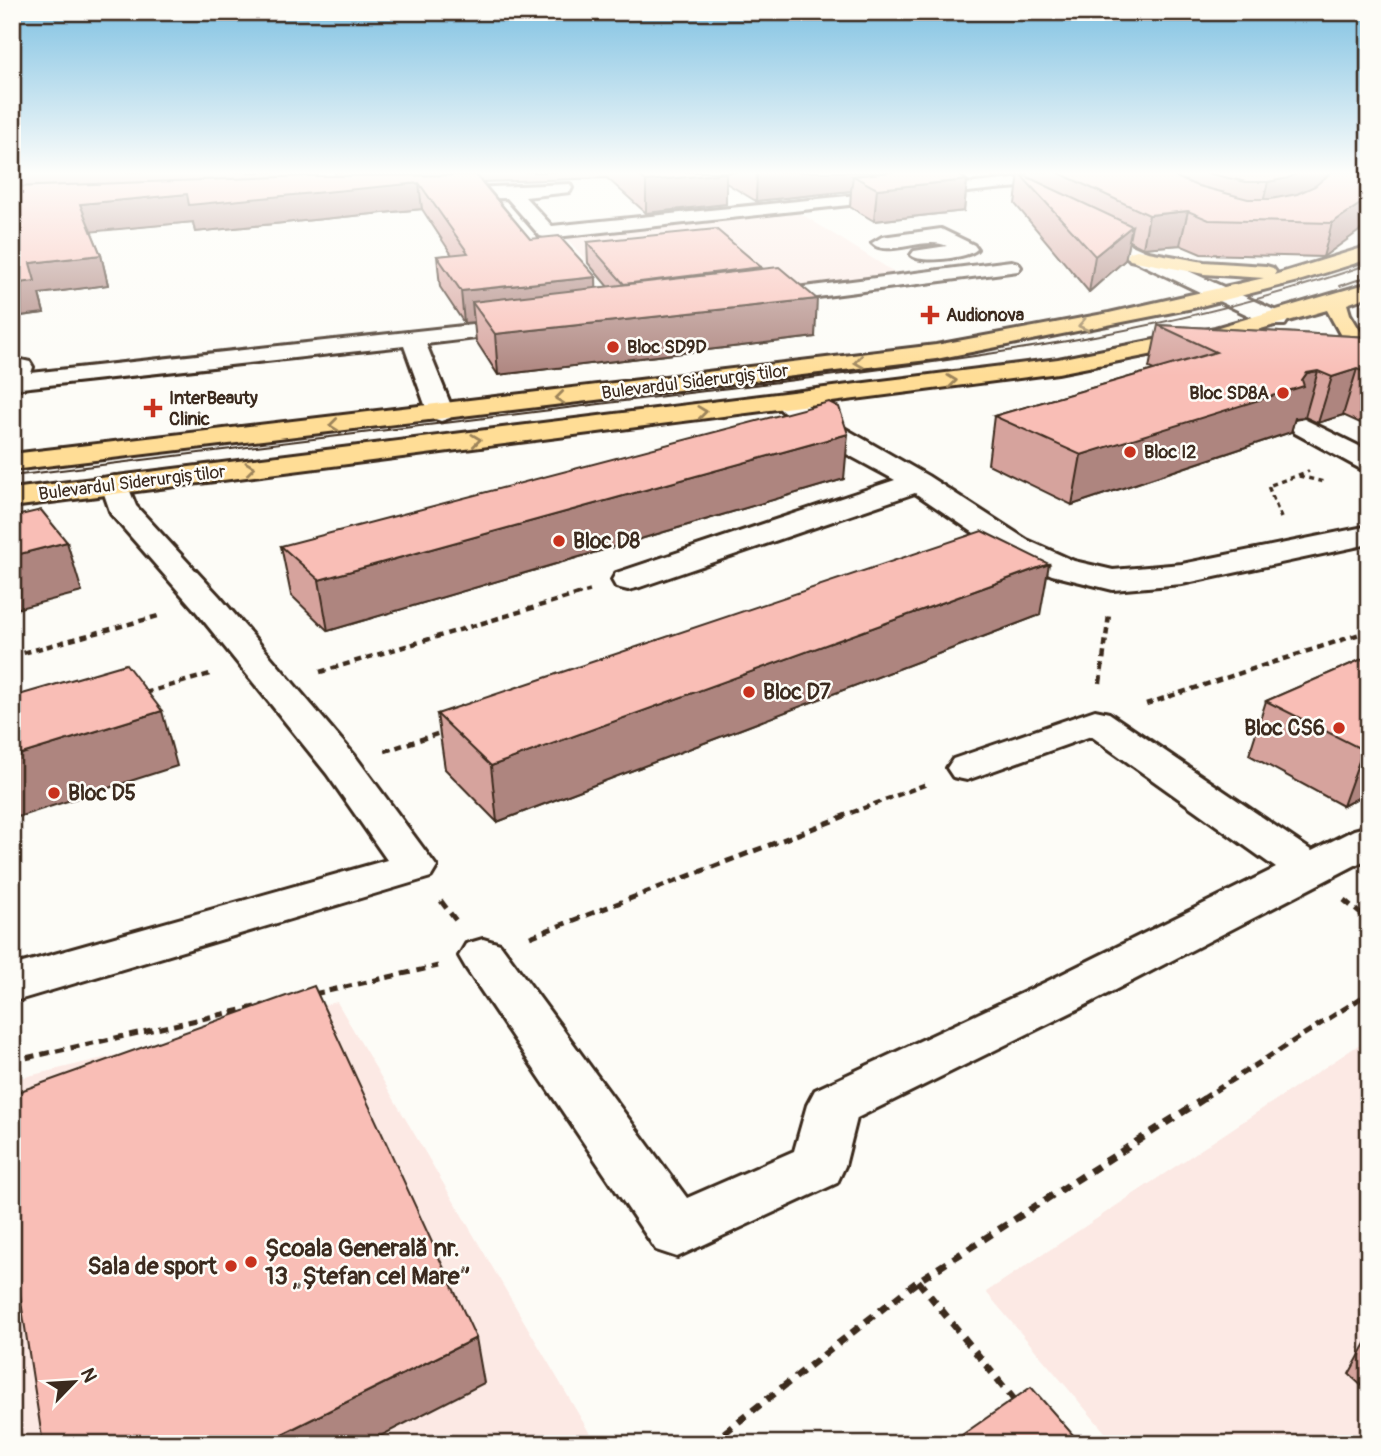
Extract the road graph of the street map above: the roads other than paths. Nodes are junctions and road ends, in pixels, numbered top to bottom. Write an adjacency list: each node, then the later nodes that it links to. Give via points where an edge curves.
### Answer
1 (554, 240): 4 (street)
2 (1105, 240): 5 (street)
3 (1369, 252): 7 (main road, Bulevardul Siderurgiștilor)
4 (565, 253)
5 (1137, 256): 7 (main road, via 1245,272); 11 (street); 14 (main road, via 1148,270 1151,285 1143,301)
6 (907, 257): 9 (street)
7 (1333, 265): 11 (main road, Bulevardul Siderurgiștilor)
8 (1011, 267): 9 (street)
9 (935, 276): 12 (street)
10 (1369, 289): 13 (main road, Bulevardul Siderurgiștilor)
11 (1222, 295): 14 (main road, Bulevardul Siderurgiștilor); 15 (street)
12 (742, 301)
13 (1336, 301): 15 (main road, Bulevardul Siderurgiștilor); 22 (main road)
14 (1118, 318): 25 (main road, Bulevardul Siderurgiștilor, one-way to 25, via 936,352)
15 (1277, 320): 17 (main road); 19 (main road, Bulevardul Siderurgiștilor)
16 (555, 323): 18 (street)
17 (1306, 332)
18 (413, 339): 23 (street, via 16,382); 25 (street)
19 (1178, 345): 20 (main road); 24 (main road, Bulevardul Siderurgiștilor, one-way to 19, via 1046,368)
20 (1263, 345)
21 (1334, 348): 22 (main road)
22 (1367, 359)
23 (21, 367)
24 (786, 401): 29 (street); 30 (main road, Bulevardul Siderurgiștilor, one-way to 24)
25 (442, 413): 27 (main road, Bulevardul Siderurgiștilor, one-way to 27)
26 (1304, 427): 28 (street)
27 (12, 462)
28 (1369, 463)
29 (918, 482): 32 (street, via 1016,547 1063,568 1114,580 1182,574); 33 (street)
30 (115, 485): 31 (main road, Bulevardul Siderurgiștilor); 38 (street, via 122,508 341,765 415,867)
31 (12, 498)
32 (1369, 536)
33 (628, 580)
34 (967, 768): 36 (street, via 1095,721)
35 (1369, 840): 36 (street)
36 (1309, 870): 37 (street, via 834,1105 817,1166 677,1231)
37 (483, 956)
38 (12, 985)

